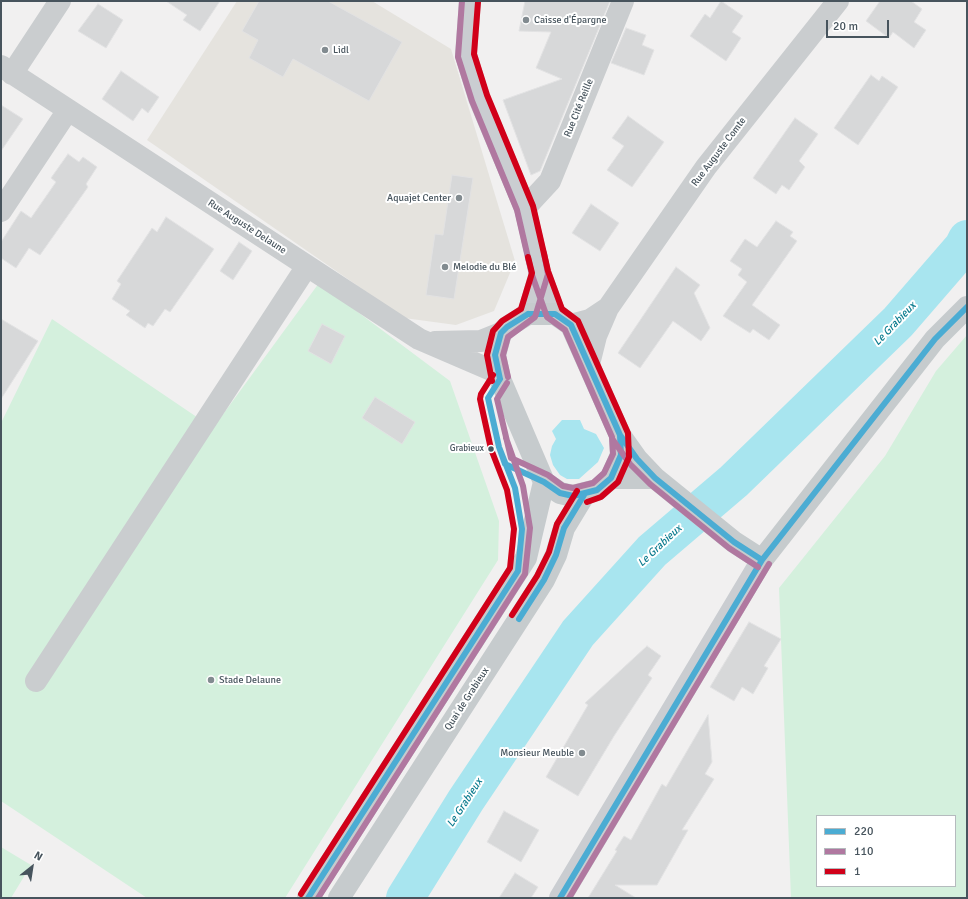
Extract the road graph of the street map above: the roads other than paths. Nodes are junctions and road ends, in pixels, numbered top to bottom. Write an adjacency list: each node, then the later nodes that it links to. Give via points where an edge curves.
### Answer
1 (60, 1): 5 (street)
2 (470, 1): 7 (main road, via 466,55 479,98)
3 (623, 1): 7 (street, Rue Cité Reille, via 550,181)
4 (838, 1): 12 (street, Rue Auguste Comte, via 706,167)
5 (7, 70): 6 (street, Rue Auguste Delaune)
6 (68, 110): 8 (street); 9 (street, Rue Auguste Delaune)
7 (525, 208): 10 (main road)
8 (1, 211)
9 (307, 266): 16 (street, Rue Auguste Delaune, via 419,339); 25 (street)
10 (540, 273): 13 (main road); 14 (main road)
11 (967, 307): 24 (main road, via 935,339)
12 (608, 308): 14 (street, Rue Auguste Comte, via 590,320); 17 (street, Rue Auguste Comte, via 596,336)
13 (528, 314): 14 (main road); 15 (main road)
14 (563, 319): 17 (main road)
15 (501, 333): 16 (street, Rue Auguste Delaune, via 482,341); 18 (main road, via 495,355)
16 (428, 342): 18 (street, Rue Auguste Delaune)
17 (589, 364): 19 (main road)
18 (498, 373): 22 (main road)
19 (620, 435): 20 (main road, via 621,455); 21 (main road, via 636,458)
20 (611, 478): 21 (main road); 23 (main road, via 597,490)
21 (655, 478): 24 (main road, via 734,542)
22 (544, 482): 23 (main road, via 560,493 573,496); 26 (main road, via 526,558)
23 (584, 494): 27 (main road, Quai de Grabieux, via 564,528 556,556 544,580)
24 (762, 560): 28 (main road)
25 (36, 681)
26 (308, 898)
27 (339, 898)
28 (560, 898)

